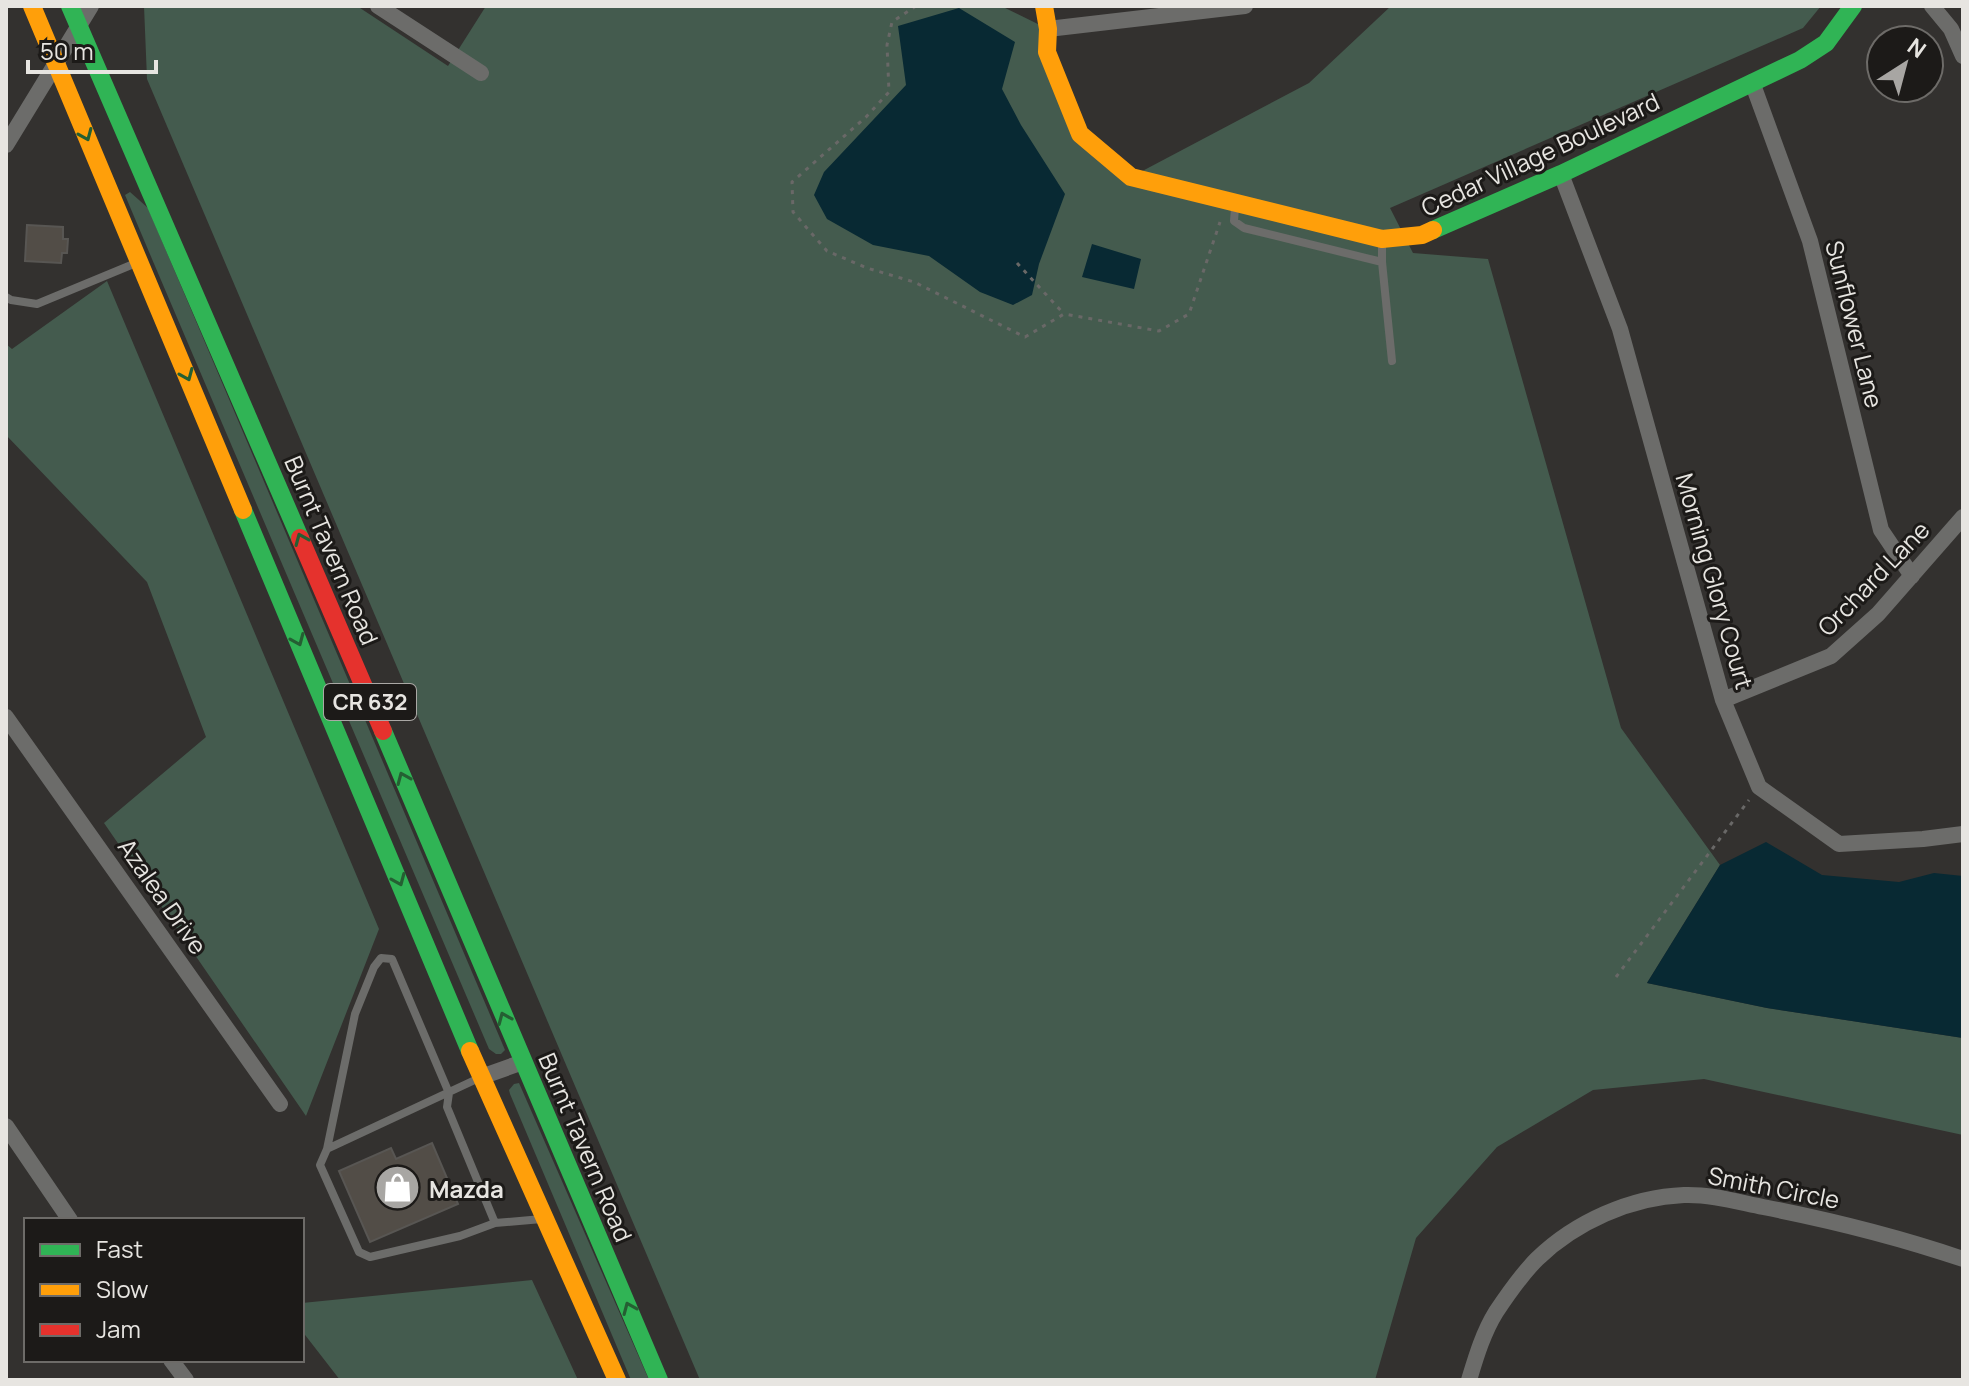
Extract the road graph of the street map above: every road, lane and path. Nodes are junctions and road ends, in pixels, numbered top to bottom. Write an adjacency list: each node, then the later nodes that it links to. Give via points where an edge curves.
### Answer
1 (32, 6): 13 (main road, CR 632)
2 (70, 6): 10 (main road, Burnt Tavern Road / CR 632)
3 (91, 6): 10 (street)
4 (378, 6): 14 (street)
5 (916, 6): 24 (path, via 892,22 887,45 889,92 792,182 793,212 827,251 914,282 1025,337)
6 (1044, 6): 11 (main road, Cedar Village Boulevard)
7 (1245, 6): 11 (street)
8 (1853, 6): 15 (main road, Cedar Village Boulevard, via 1826,43)
9 (1932, 6): 12 (street, via 1951,29)
10 (78, 26): 13 (street); 33 (main road, Burnt Tavern Road / CR 632, one-way to 10)
11 (1048, 29): 18 (main road, Cedar Village Boulevard, via 1047,52 1080,134 1131,177)
12 (1963, 56)
13 (56, 63): 16 (street); 20 (main road, CR 632, one-way to 20)
14 (481, 73)
15 (1752, 82): 17 (main road, Cedar Village Boulevard); 27 (street, Sunflower Lane, via 1810,241 1881,530)
16 (6, 145)
17 (1561, 174): 19 (main road, Cedar Village Boulevard, via 1422,235); 28 (street, Morning Glory Court, via 1620,329)
18 (1231, 203): 19 (main road, Cedar Village Boulevard); 21 (lane, via 1234,221 1244,228); 24 (path, via 1189,314 1159,331)
19 (1382, 239): 21 (lane)
20 (140, 261): 23 (lane, via 37,304); 34 (main road, CR 632, one-way to 34)
21 (1382, 262): 25 (lane)
22 (1017, 263): 24 (path)
23 (6, 297)
24 (1064, 314)
25 (1392, 361)
26 (1963, 517): 27 (street, Orchard Lane)
27 (1912, 576): 28 (street, Orchard Lane, via 1831,656)
28 (1723, 700): 30 (street, Morning Glory Court)
29 (6, 717): 36 (street, Azalea Drive)
30 (1759, 787): 31 (street, via 1839,844); 32 (path)
31 (1963, 834)
32 (1616, 977)
33 (523, 1062): 34 (street); 46 (main road, Burnt Tavern Road / CR 632, one-way to 33)
34 (481, 1077): 35 (lane); 40 (main road, CR 632)
35 (449, 1093): 38 (lane); 38 (lane, via 392,959 381,958 355,1014); 41 (lane, via 447,1107)
36 (280, 1104)
37 (6, 1126): 39 (street)
38 (327, 1149): 41 (lane, via 320,1165 359,1252 370,1257)
39 (69, 1218)
40 (545, 1219): 41 (lane); 45 (main road, CR 632)
41 (495, 1223)
42 (1963, 1259): 47 (street, Smith Circle, via 1812,1216 1730,1200 1687,1195 1652,1199 1575,1228 1536,1260 1495,1313)
43 (172, 1362): 44 (street)
44 (186, 1380)
45 (617, 1380)
46 (659, 1380)
47 (1469, 1380)

